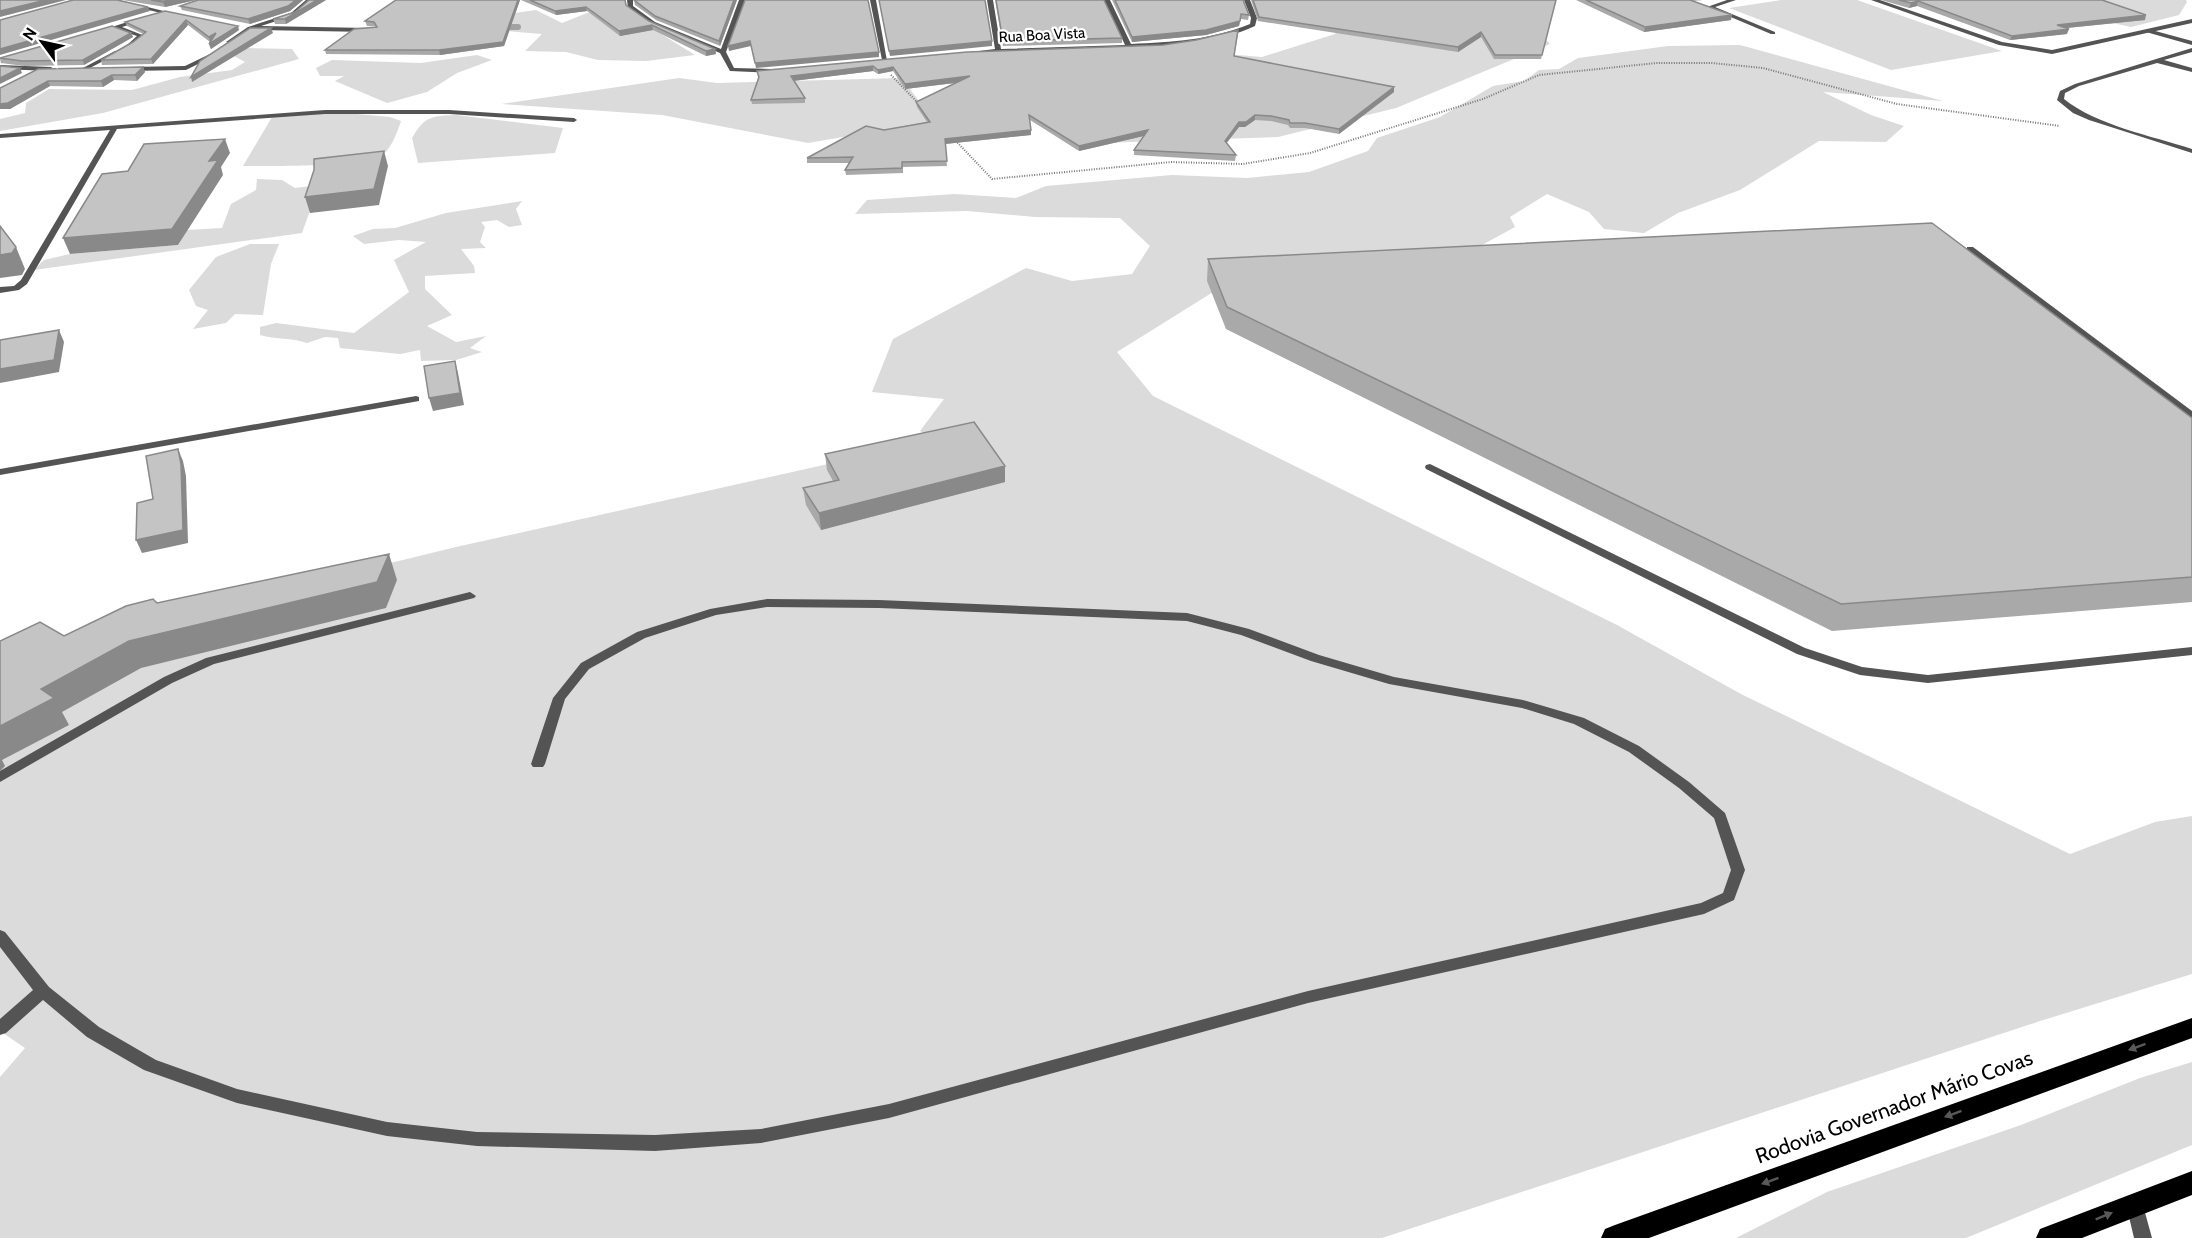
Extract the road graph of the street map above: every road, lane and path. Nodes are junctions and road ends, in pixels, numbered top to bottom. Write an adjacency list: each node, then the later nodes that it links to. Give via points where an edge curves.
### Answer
1 (111, 0): 12 (street)
2 (309, 0): 17 (street, via 293,14)
3 (630, 0): 26 (street, via 630,7 653,23)
4 (742, 0): 26 (street)
5 (873, 0): 30 (street)
6 (990, 0): 24 (street)
7 (1107, 0): 23 (street)
8 (1247, 0): 23 (street, Rua Boa Vista, via 1255,21 1239,32 1200,40)
9 (1733, 0): 21 (street, via 1710,7)
10 (1874, 0): 19 (street, via 2001,44 2039,51 2052,52)
11 (185, 6): 12 (street)
12 (166, 13): 13 (street); 16 (street)
13 (185, 16)
14 (2192, 21): 19 (street)
15 (238, 26): 17 (street)
16 (116, 27): 20 (street); 34 (street, via 142,36)
17 (250, 28): 18 (street); 36 (street, via 192,67)
18 (374, 30)
19 (2148, 31): 22 (street)
20 (95, 33)
21 (1773, 33)
22 (2192, 43)
23 (1128, 45): 24 (street, Rua Boa Vista)
24 (998, 50): 27 (street, Rua Boa Vista)
25 (2192, 50): 29 (street)
26 (723, 52): 38 (street, via 732,70)
27 (976, 53)
28 (895, 60): 30 (street)
29 (2158, 60): 39 (street); 47 (street, via 2077,85 2062,92 2060,100 2091,119)
30 (882, 61): 41 (path)
31 (0, 67): 37 (street)
32 (61, 69): 37 (street)
33 (73, 69): 34 (street)
34 (84, 69): 35 (street)
35 (107, 69)
36 (118, 69)
37 (39, 70): 40 (street)
38 (786, 70)
39 (2192, 70)
40 (29, 75)
41 (919, 104)
42 (574, 120): 44 (street, via 449,112 358,112)
43 (2064, 126): 46 (path, via 1897,104 1763,68 1657,63 1539,75 1483,99 1310,153 1243,164 1171,162 992,179)
44 (115, 127): 45 (street); 49 (street, via 24,282 16,288)
45 (0, 136)
46 (952, 138)
47 (2192, 151)
48 (1970, 249): 51 (street)
49 (0, 290)
50 (416, 399): 53 (street)
51 (2192, 416)
52 (1430, 467): 55 (street, via 1801,651 1860,671 1928,679)
53 (0, 472)
54 (470, 596): 57 (street, via 210,661 168,680)
55 (2192, 651)
56 (538, 764): 59 (street, via 559,698 585,666 641,635 714,612 766,603 879,604 1187,617 1393,681 1524,704 1580,721 1634,749 1720,816 1738,870 1729,896 1704,908 1308,997 889,1111 761,1136 655,1143 569,1142 477,1139 355,1123 237,1096 150,1065 93,1032)
57 (0, 777)
58 (0, 936): 59 (street)
59 (43, 991): 60 (street)
60 (0, 1028)
61 (2192, 1028): 64 (highway, Rodovia Governador Mário Covas, one-way to 64)
62 (2192, 1183): 63 (highway)
63 (2135, 1204): 65 (highway, one-way to 63); 66 (street)
64 (1615, 1238)
65 (2050, 1238)
66 (2143, 1238)

